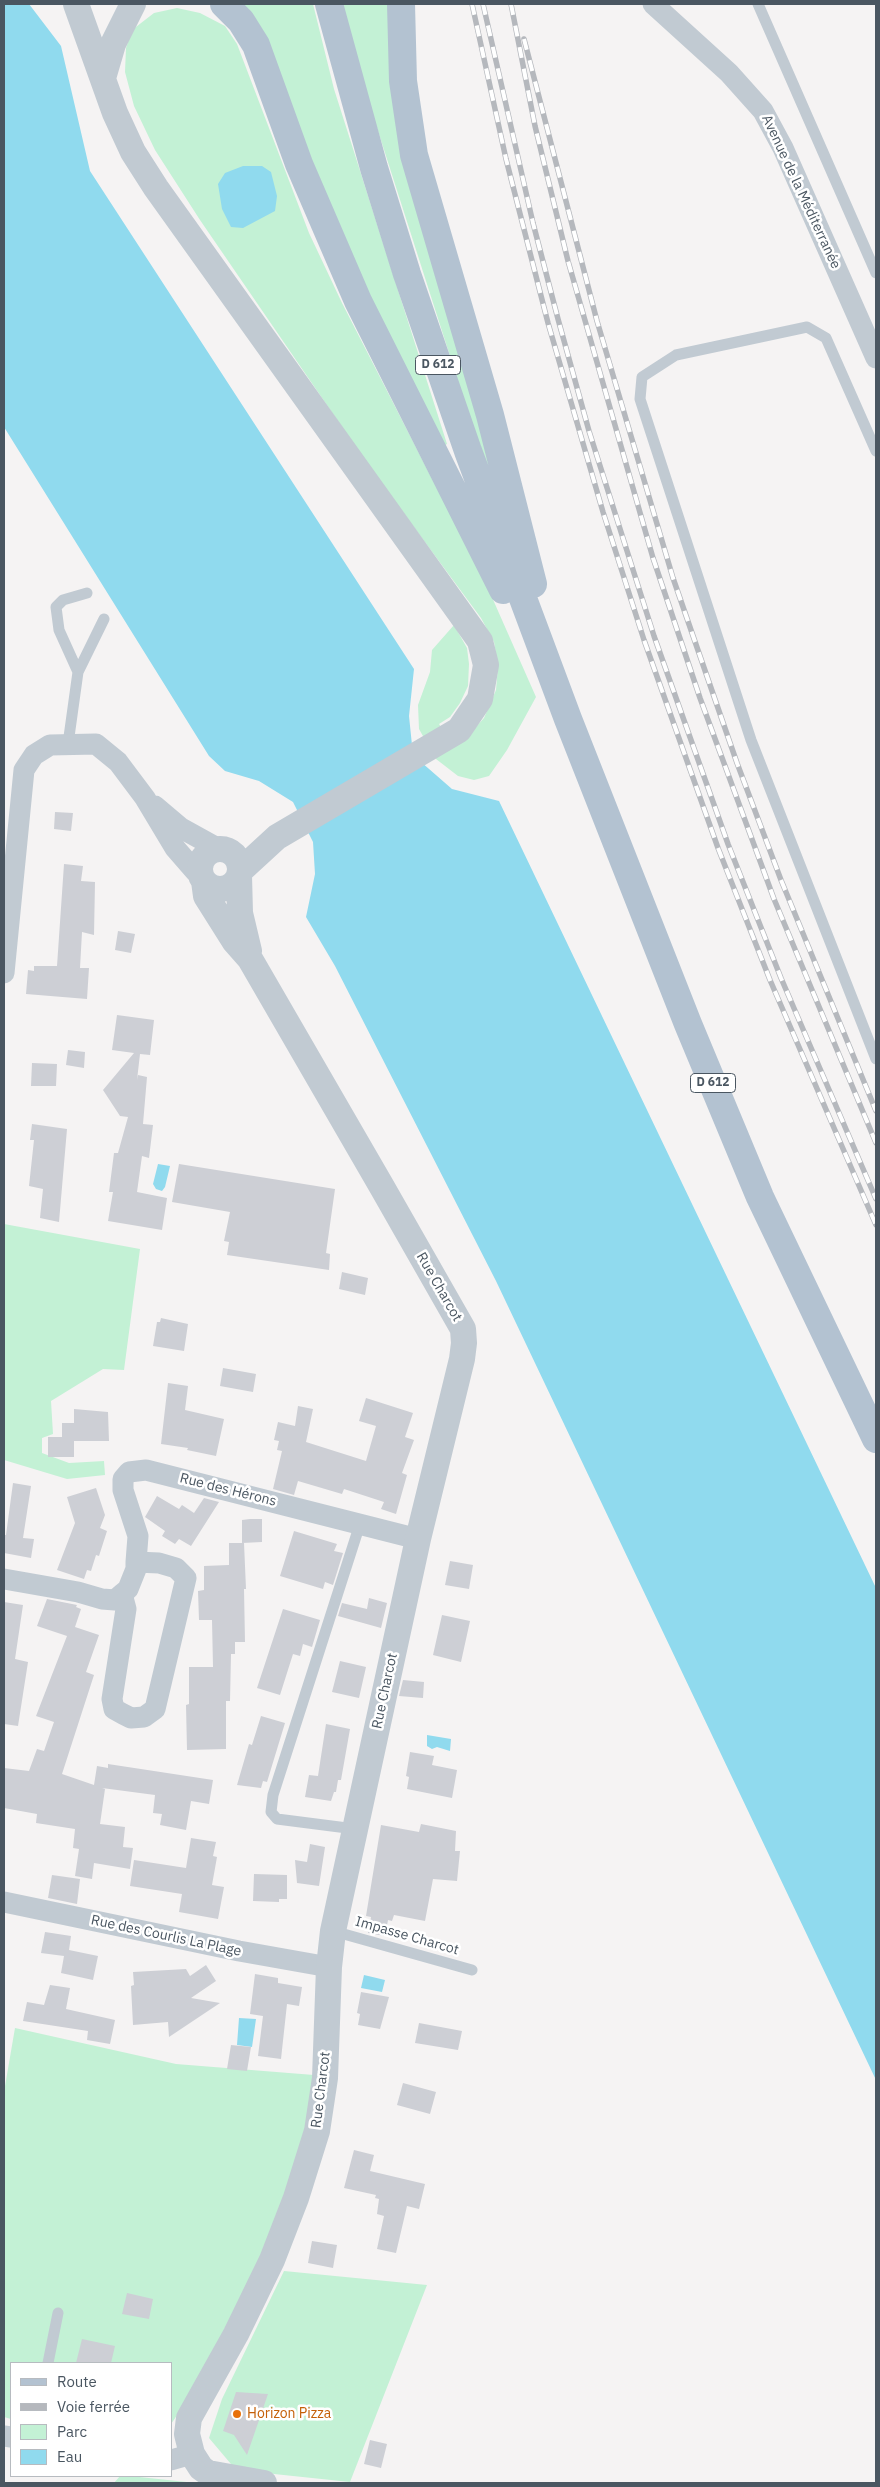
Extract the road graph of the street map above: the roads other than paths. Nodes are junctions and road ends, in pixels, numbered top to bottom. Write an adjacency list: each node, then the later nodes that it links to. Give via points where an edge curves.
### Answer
1 (76, 4): 8 (street)
2 (133, 4): 8 (street, via 113,44)
3 (224, 4): 15 (main road, via 241,21 256,45 299,164 358,301)
4 (329, 4): 15 (main road, D 612, via 407,274 468,451)
5 (401, 4): 15 (main road, via 403,82 414,155 490,415)
6 (653, 4): 10 (street, Avenue de la Méditerranée, via 729,73 763,111 783,148)
7 (758, 4): 9 (lane)
8 (103, 78): 18 (street, via 114,113 156,188 480,642 486,665 480,699 459,730)
9 (876, 273)
10 (876, 358)
11 (876, 451): 24 (lane, via 826,338 807,327 676,355 642,377 640,399 752,740)
12 (87, 593): 14 (lane, via 63,600 56,606 59,630)
13 (104, 619): 14 (lane)
14 (78, 672): 16 (lane)
15 (568, 719): 25 (main road, D 612, via 688,1024 760,1196)
16 (68, 744): 17 (street, via 96,744 118,762); 23 (street, via 50,745 34,755 24,770)
17 (145, 798): 19 (street, via 181,828); 21 (street, via 175,848)
18 (283, 833): 19 (street); 20 (street)
19 (222, 849): 20 (street, via 235,855); 21 (street, via 213,850 204,858 201,863)
20 (239, 873): 21 (street, via 232,885 220,889 209,885); 22 (street, Rue Charcot, via 240,913)
21 (203, 878): 22 (street, Rue Charcot, via 206,896 235,942)
22 (250, 959): 27 (street, Rue Charcot, via 463,1329 462,1359)
23 (4, 973)
24 (876, 1059)
25 (876, 1439)
26 (360, 1524): 27 (street, Rue des Hérons); 28 (street, Rue des Hérons, via 146,1470 128,1472 123,1479 123,1490 138,1536); 31 (lane, via 273,1795 271,1812 277,1819)
27 (418, 1539): 31 (street, Rue Charcot)
28 (136, 1562): 30 (street, via 128,1590); 30 (street, via 176,1568 186,1578 155,1709 144,1717 131,1718 114,1709 112,1699 126,1609)
29 (4, 1579): 30 (street, via 102,1599 114,1600)
30 (122, 1594)
31 (355, 1829): 33 (street, Rue Charcot)
32 (4, 1902): 34 (street, Rue des Courlis La Plage)
33 (333, 1931): 34 (street, Rue Charcot); 35 (lane, Impasse Charcot)
34 (329, 1967): 38 (street, Rue Charcot, via 325,2078 317,2131 272,2260 236,2334 189,2418)
35 (472, 1970)
36 (58, 2313): 37 (lane)
37 (48, 2362)
38 (181, 2457): 39 (street, via 208,2473)
39 (264, 2483)

